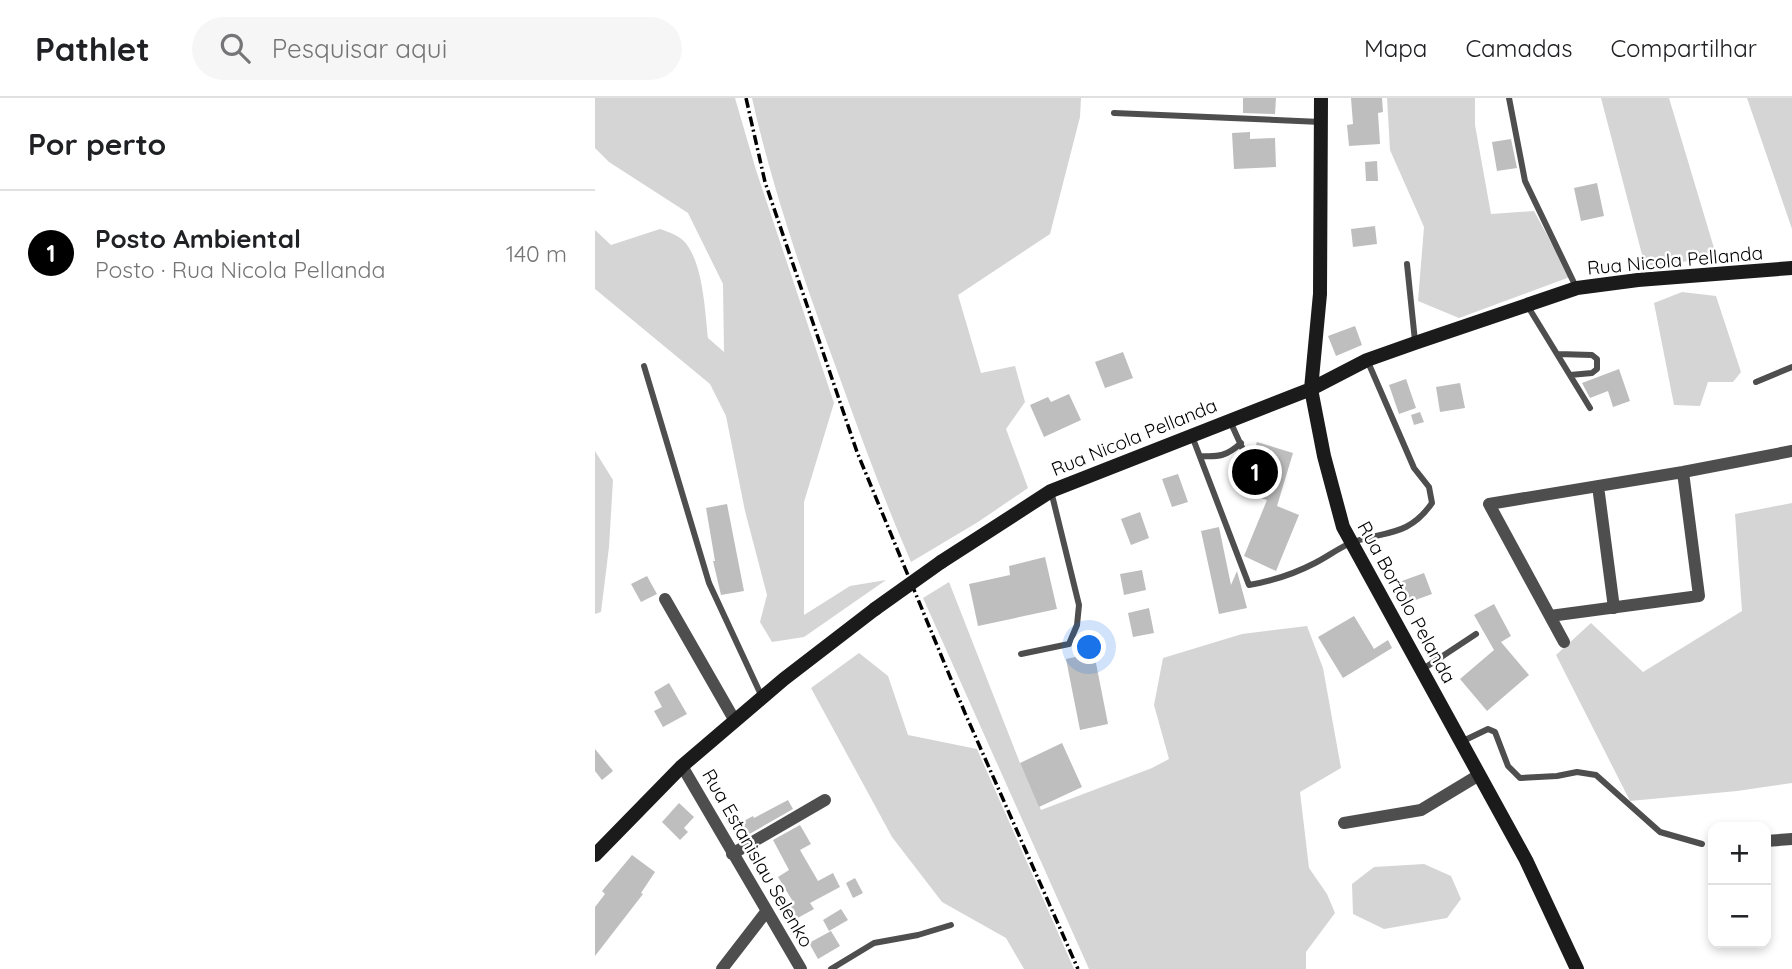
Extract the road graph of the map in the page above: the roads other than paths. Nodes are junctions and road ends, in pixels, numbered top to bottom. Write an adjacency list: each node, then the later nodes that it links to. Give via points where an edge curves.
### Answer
1 (1321, 98): 4 (main road, Rua Bortolo Pelanda)
2 (1509, 98): 7 (lane, via 1525,181)
3 (1114, 113): 4 (lane)
4 (1321, 122): 16 (main road, Rua Bortolo Pelanda, via 1320,294)
5 (1407, 264): 9 (lane)
6 (1792, 268): 7 (main road, Rua Nicola Pellanda)
7 (1577, 288): 8 (main road, Rua Nicola Pellanda)
8 (1527, 304): 9 (main road, Rua Nicola Pellanda); 10 (lane)
9 (1415, 343): 11 (main road, Rua Nicola Pellanda)
10 (1558, 354): 14 (lane); 14 (lane, via 1597,359 1592,373)
11 (1367, 360): 16 (main road, Rua Nicola Pellanda); 27 (lane, via 1432,503 1421,519 1398,531)
12 (645, 366): 35 (lane, via 709,583)
13 (1792, 367): 15 (lane)
14 (1570, 375): 17 (lane)
15 (1756, 382)
16 (1311, 389): 18 (main road, Rua Nicola Pellanda); 27 (main road, Rua Bortolo Pelanda, via 1333,492)
17 (1590, 408)
18 (1229, 420): 19 (main road, Rua Nicola Pellanda); 20 (lane)
19 (1192, 435): 22 (lane); 26 (main road, Rua Nicola Pellanda)
20 (1241, 443): 22 (lane, via 1230,454); 23 (lane)
21 (1792, 451): 24 (street)
22 (1201, 457): 27 (lane, via 1249,585 1276,580)
23 (1250, 465)
24 (1683, 472): 25 (street); 29 (street, via 1699,596)
25 (1598, 486): 29 (street); 30 (street, via 1489,504)
26 (1051, 491): 33 (lane, via 1079,606 1077,625 1069,644); 35 (main road, Rua Nicola Pellanda, bridge, via 875,609)
27 (1351, 543): 34 (main road, Rua Bortolo Pelanda)
28 (664, 599): 36 (street)
29 (1614, 608): 30 (street)
30 (1550, 616): 32 (street)
31 (1476, 634): 34 (lane)
32 (1564, 642)
33 (1021, 654)
34 (1422, 670): 37 (main road, Rua Bortolo Pelanda)
35 (762, 698): 36 (main road, Rua Nicola Pellanda)
36 (735, 721): 38 (main road, Rua Nicola Pellanda)
37 (1461, 741): 39 (main road, Rua Bortolo Pelanda); 44 (lane, via 1488,729 1495,732 1509,766 1520,778 1577,772 1597,775 1660,832)
38 (682, 766): 45 (street, Rua Estanislau Selenko); 46 (main road, Rua Nicola Pellanda)
39 (1479, 775): 41 (street, via 1421,810); 52 (main road, Rua Bortolo Pelanda, via 1526,860)
40 (825, 800): 45 (street)
41 (1344, 824)
42 (1792, 839): 43 (street)
43 (1771, 841)
44 (1702, 844)
45 (733, 854): 47 (street, Rua Estanislau Selenko)
46 (595, 855)
47 (766, 912): 49 (street); 50 (street, Rua Estanislau Selenko)
48 (951, 925): 51 (lane, via 874,943)
49 (722, 969)
50 (801, 969)
51 (831, 969)
52 (1577, 969)

